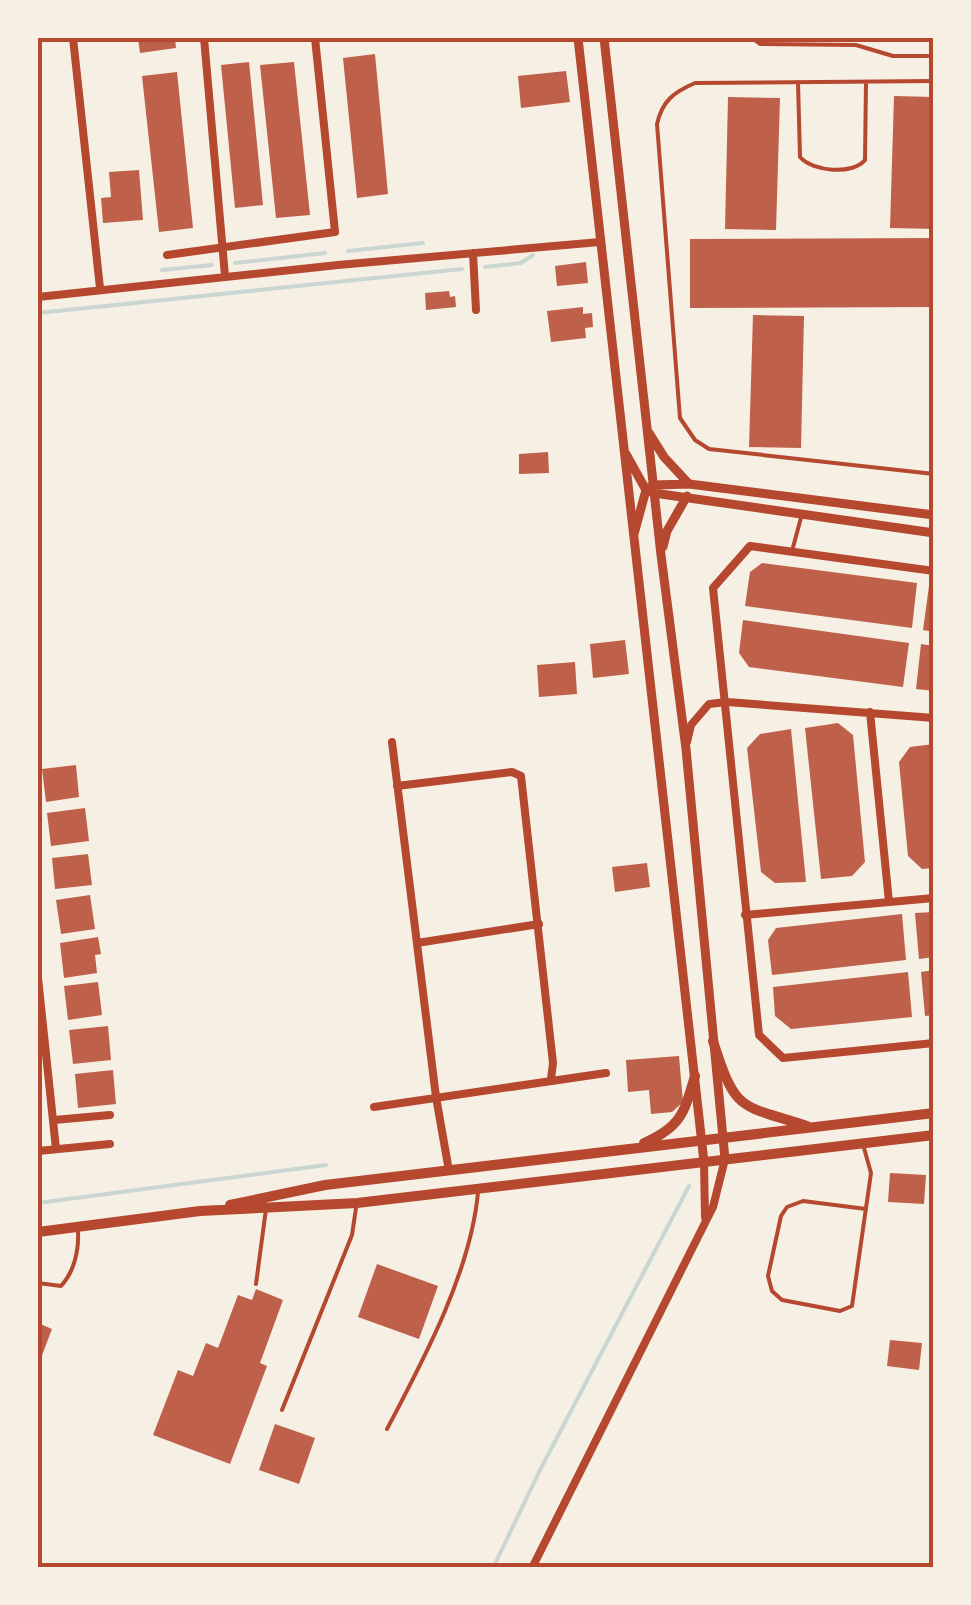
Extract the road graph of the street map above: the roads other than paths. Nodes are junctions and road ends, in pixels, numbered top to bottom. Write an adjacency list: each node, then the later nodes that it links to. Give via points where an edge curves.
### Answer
1 (73, 38): 16 (street)
2 (204, 38): 12 (street)
3 (315, 38): 12 (street, via 334,232)
4 (578, 38): 11 (street)
5 (604, 38): 19 (street)
6 (752, 38): 7 (lane, via 760,44 856,45 894,56)
7 (934, 56)
8 (798, 82): 9 (lane); 9 (lane, via 800,156 811,166 850,170 866,160); 21 (lane, via 694,83 661,107 657,124 680,418 709,449)
9 (866, 82): 10 (lane)
10 (934, 82)
11 (600, 242): 13 (street); 20 (street)
12 (222, 248): 14 (street); 15 (street)
13 (473, 253): 15 (street); 18 (street)
14 (167, 255)
15 (225, 276): 16 (street)
16 (100, 288): 17 (street)
17 (38, 296)
18 (476, 310)
19 (647, 431): 22 (street); 23 (street)
20 (622, 447): 23 (street); 28 (street)
21 (934, 474)
22 (689, 484): 23 (street); 26 (street)
23 (651, 489): 24 (street); 28 (street); 30 (street)
24 (687, 496): 25 (street); 30 (street)
25 (802, 514): 27 (street); 29 (lane)
26 (934, 515)
27 (934, 533)
28 (632, 542): 47 (street)
29 (792, 551): 31 (street); 32 (street, via 750,546 714,588)
30 (660, 555): 36 (street)
31 (934, 571)
32 (727, 702): 33 (street); 36 (street, via 709,704 691,725); 40 (street)
33 (870, 712): 34 (street); 39 (street)
34 (934, 718)
35 (392, 742): 37 (street)
36 (686, 749): 44 (street)
37 (397, 786): 41 (street, via 521,776); 42 (street)
38 (934, 898): 39 (street)
39 (889, 902): 40 (street)
40 (746, 915): 45 (street, via 759,1036 783,1058)
41 (539, 924): 42 (street); 48 (street)
42 (417, 943): 49 (street)
43 (38, 978): 53 (street)
44 (713, 1042): 54 (main road, via 726,1082 746,1107); 56 (street)
45 (934, 1043)
46 (606, 1073): 48 (street)
47 (695, 1076): 57 (street); 60 (main road, via 676,1124)
48 (551, 1079): 49 (street)
49 (436, 1097): 50 (street); 65 (street)
50 (374, 1106)
51 (934, 1113): 54 (main road)
52 (110, 1115): 53 (street)
53 (54, 1120): 61 (street)
54 (810, 1127): 56 (main road)
55 (934, 1135): 58 (main road)
56 (723, 1137): 57 (main road); 63 (street)
57 (702, 1140): 60 (main road); 64 (street)
58 (863, 1143): 63 (main road); 69 (lane, via 871,1174)
59 (110, 1144): 61 (street)
60 (634, 1148): 65 (main road)
61 (56, 1149): 62 (street)
62 (38, 1151)
63 (725, 1159): 64 (main road); 71 (street)
64 (704, 1162): 66 (main road); 71 (street)
65 (449, 1171): 70 (main road, via 325,1185)
66 (479, 1187): 67 (main road); 77 (lane, via 476,1218 434,1339)
67 (357, 1203): 68 (main road); 76 (lane, via 352,1235)
68 (266, 1208): 70 (main road); 75 (lane)
69 (866, 1209): 69 (lane, via 852,1306 840,1311 782,1300 772,1290 768,1276 787,1207 803,1201)
70 (200, 1211): 72 (main road)
71 (705, 1217): 78 (street)
72 (77, 1227): 73 (main road); 74 (lane, via 79,1247 68,1278 60,1286)
73 (38, 1232)
74 (38, 1284)
75 (256, 1284)
76 (282, 1410)
77 (388, 1429)
78 (532, 1568)

